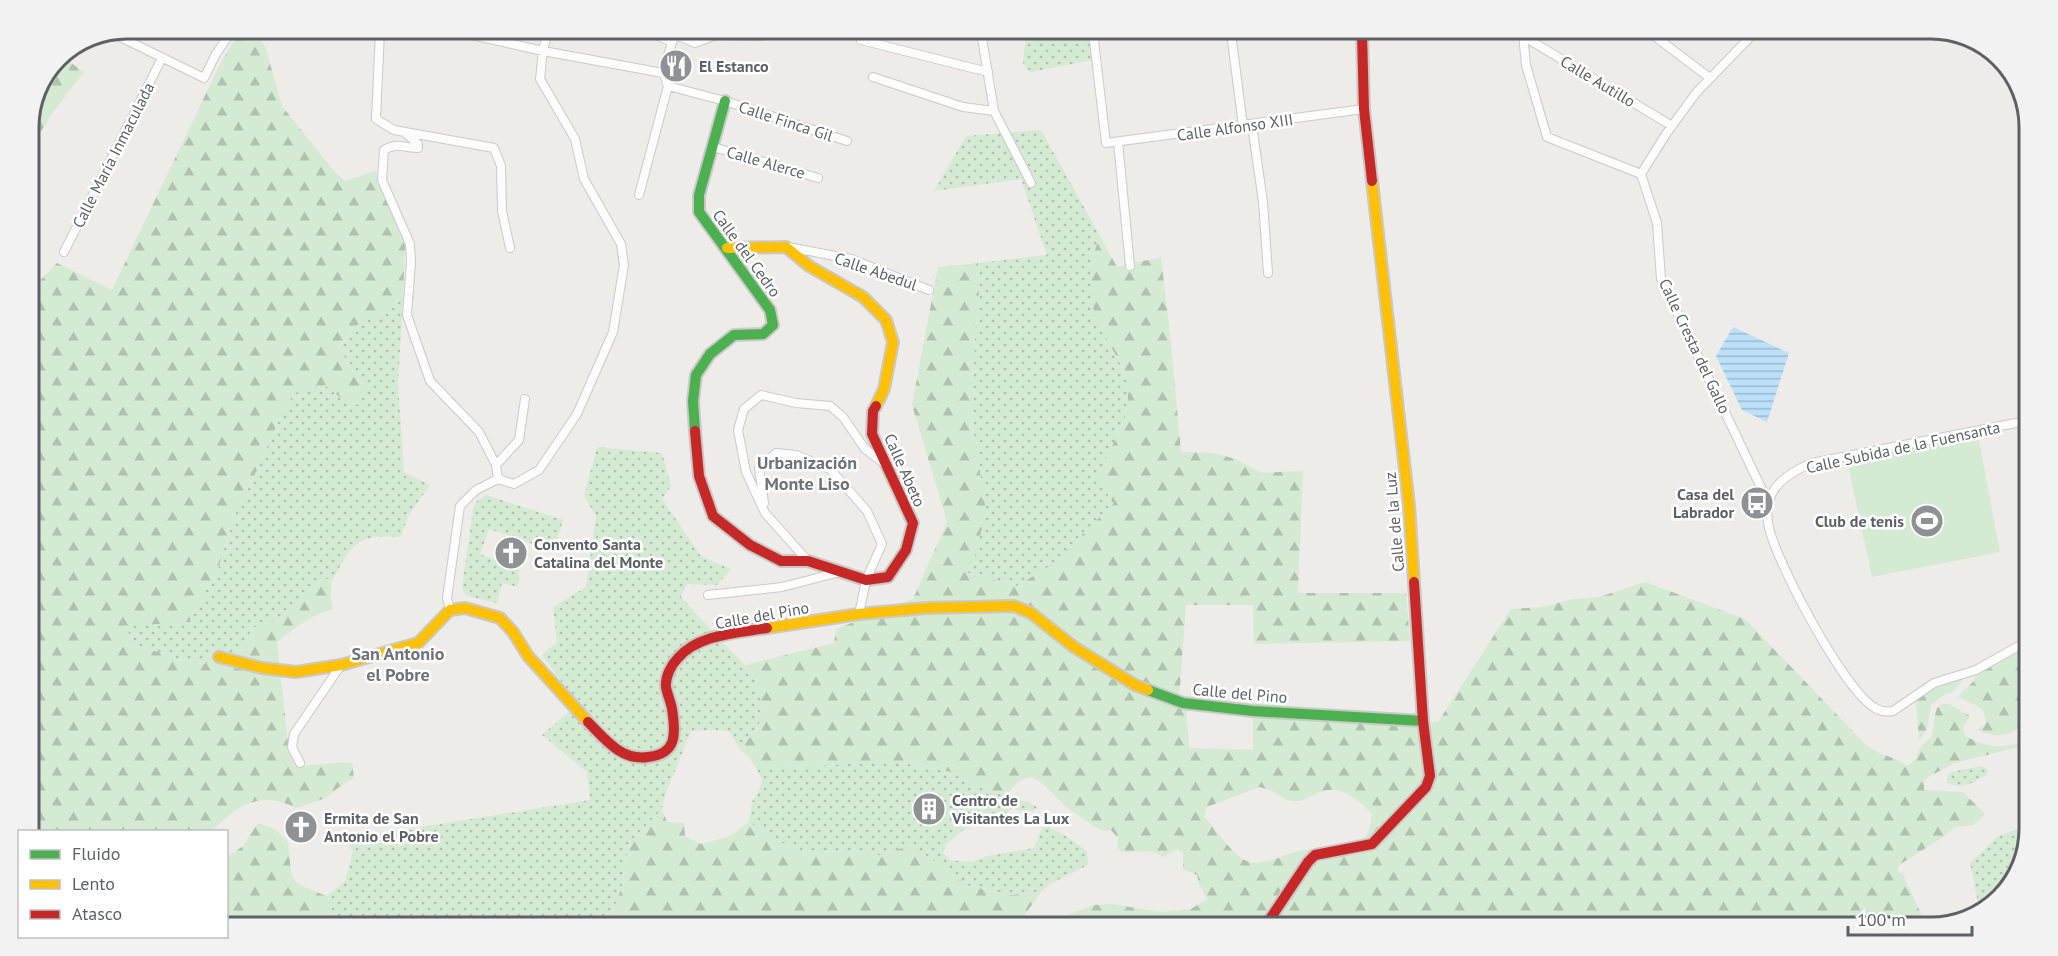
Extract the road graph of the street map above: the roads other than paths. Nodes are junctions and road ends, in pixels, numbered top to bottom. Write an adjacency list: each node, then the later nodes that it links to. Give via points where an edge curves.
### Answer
1 (125, 39): 19 (street)
2 (226, 39): 19 (street, via 204,78)
3 (380, 39): 31 (street, via 376,119)
4 (490, 39): 18 (street)
5 (546, 39): 18 (street)
6 (675, 39): 21 (street)
7 (683, 39): 8 (street, via 694,44)
8 (706, 39)
9 (982, 39): 20 (street)
10 (1094, 39): 33 (street, Calle Alfonso XIII, via 1106,143)
11 (1232, 39): 29 (street)
12 (1362, 39): 26 (street, Calle de la Luz)
13 (1523, 39): 35 (street, via 1526,65 1548,137)
14 (1530, 39): 30 (street, Calle Autillo)
15 (1658, 39): 23 (street)
16 (1748, 39): 23 (street)
17 (861, 40): 20 (street)
18 (543, 51): 21 (street); 50 (street, via 540,79 575,139 584,179 621,244 624,265 613,332 577,414 539,470 514,484)
19 (162, 58): 42 (street, Calle María Inmaculada)
20 (988, 72): 27 (street)
21 (663, 73): 24 (street)
22 (873, 77): 27 (street, via 963,107)
23 (1710, 78): 30 (street)
24 (668, 86): 25 (street); 38 (street)
25 (725, 101): 32 (street, Calle Finca Gil); 34 (street, Calle del Cedro)
26 (1364, 109): 28 (street, Calle Alfonso XIII); 62 (street, Calle de la Luz, via 1408,505)
27 (994, 111): 37 (street)
28 (1252, 125): 29 (street, Calle Alfonso XIII); 44 (street)
29 (1243, 126): 33 (street, Calle Alfonso XIII)
30 (1672, 126): 35 (street)
31 (404, 132): 40 (street, via 494,148 501,166 502,211); 48 (street, via 418,148 398,145 384,150 382,180 410,244 407,315 430,381 478,432)
32 (847, 141)
33 (1118, 142): 43 (street)
34 (713, 147): 36 (street, Calle Alerce); 41 (street, Calle del Cedro, via 699,195 699,212)
35 (1641, 174): 51 (street, Calle Cresta del Gallo, via 1657,223 1661,279)
36 (818, 178)
37 (1031, 183)
38 (639, 195)
39 (786, 247): 41 (street); 45 (street, Calle Abedul, via 851,259); 49 (street, Calle Abeto, via 809,266 863,297 886,320 893,342 884,389 873,411 872,434)
40 (510, 248)
41 (727, 248): 53 (street, Calle del Cedro, via 770,310 773,325 763,334 734,335 710,354 696,375 693,401 699,477 713,516 750,545 781,561)
42 (64, 252)
43 (1130, 266)
44 (1268, 273)
45 (929, 290)
46 (525, 399): 48 (street, via 519,440)
47 (2019, 422): 51 (street, Calle Subida de la Fuensanta, via 1812,463 1782,481)
48 (496, 465): 50 (street)
49 (888, 466): 52 (street, via 865,449 843,417 830,406 761,395 744,409 738,430 746,472); 55 (street, Calle Abeto, via 913,523 906,550 888,577)
50 (498, 479): 57 (street, via 476,490 460,506 447,598)
51 (1768, 502): 59 (street, via 1767,521 1773,541 1821,638 1837,664 1875,708 1893,711 1935,683 1976,670)
52 (765, 513): 53 (street); 55 (street, via 759,468 776,453 796,455 830,469 867,511 882,544)
53 (808, 561): 54 (street, Calle del Cedro)
54 (841, 572): 55 (street, Calle del Cedro); 56 (street, via 782,587)
55 (866, 580): 58 (street)
56 (708, 595)
57 (450, 609): 58 (street, Calle del Pino, via 465,608 500,618 528,656 610,745 628,756 645,758 662,755 674,740 666,686 669,671 678,657 695,644 722,635); 61 (street, via 418,643)
58 (859, 614): 62 (street, Calle del Pino, via 1014,606 1031,613 1074,647 1136,685 1183,704)
59 (2019, 646)
60 (219, 657): 61 (street, via 296,672)
61 (341, 665): 63 (street, via 294,734 291,747)
62 (1423, 721): 64 (street, Calle de la Luz, via 1430,776 1426,787 1372,844 1315,855)
63 (300, 762)
64 (1271, 917)

